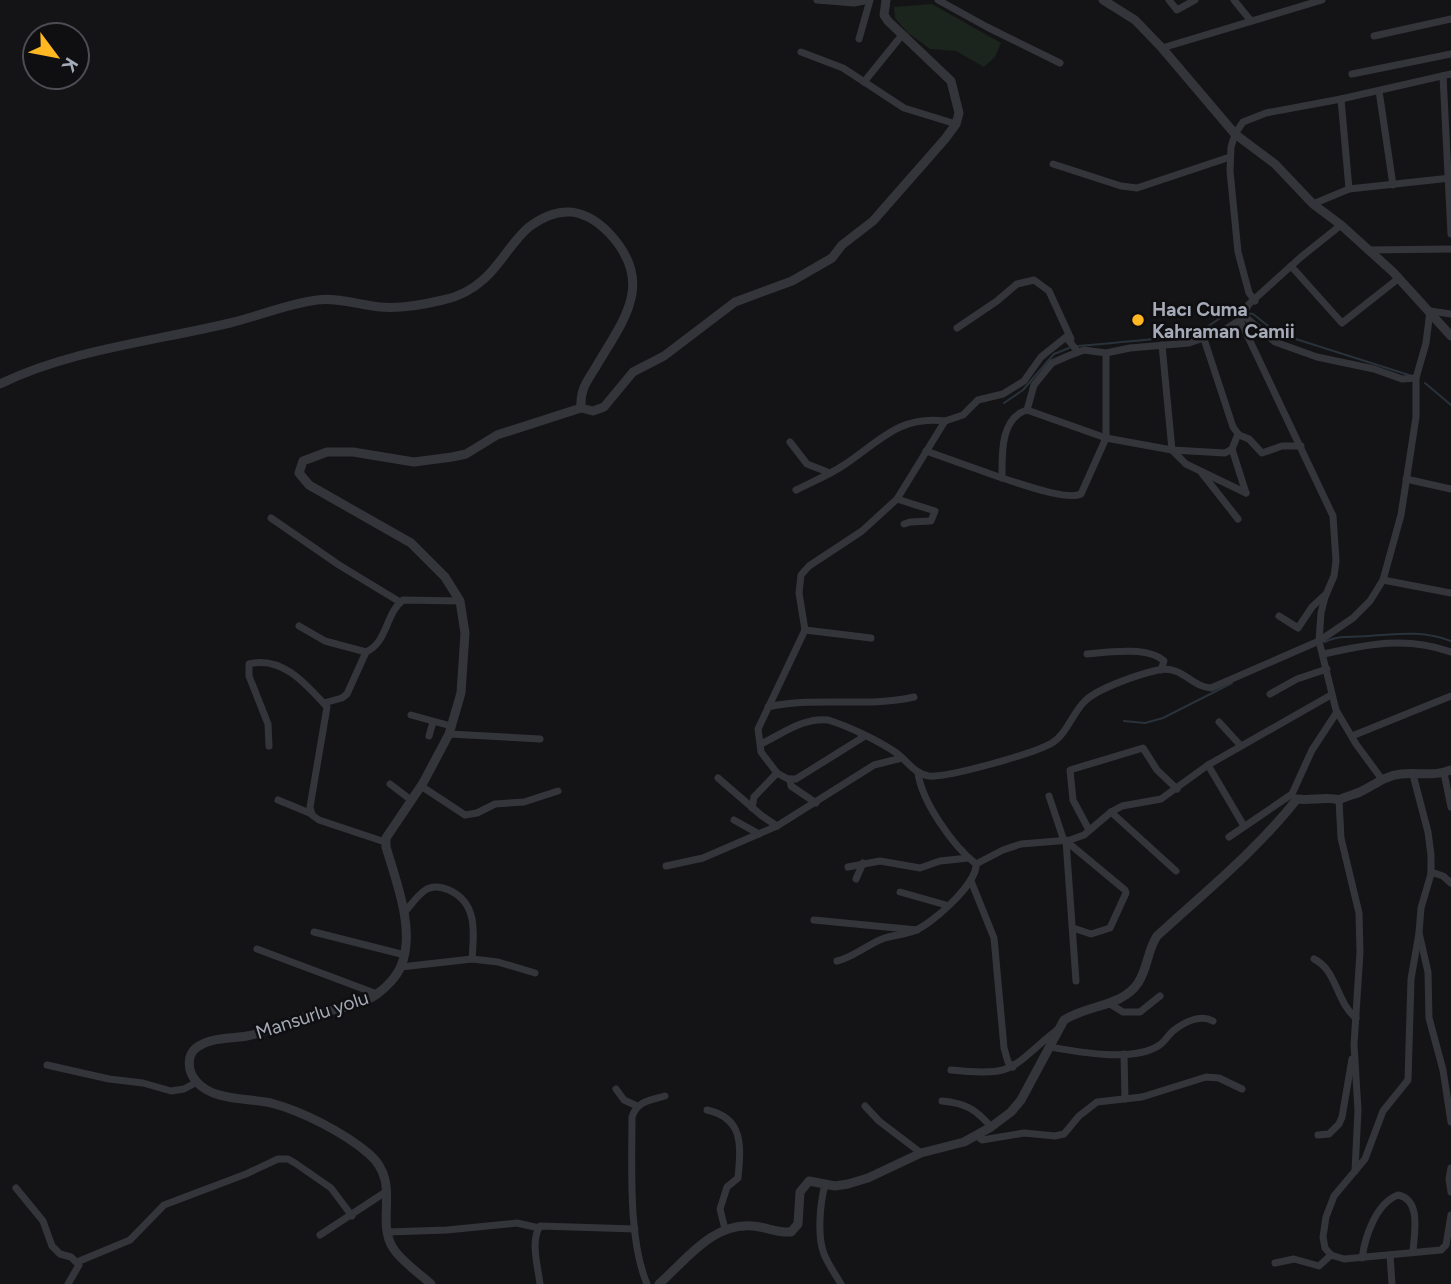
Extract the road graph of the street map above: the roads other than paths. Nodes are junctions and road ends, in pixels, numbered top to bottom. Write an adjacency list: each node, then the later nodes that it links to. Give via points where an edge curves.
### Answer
1 (817, 0): 2 (street)
2 (870, 0): 14 (street)
3 (886, 0): 12 (street, via 884,15)
4 (938, 0): 18 (street)
5 (1103, 0): 15 (street, via 1135,20)
6 (1169, 0): 7 (street, via 1177,10)
7 (1195, 0)
8 (1234, 0): 11 (street)
9 (1322, 0): 11 (street)
10 (1451, 19): 13 (street)
11 (1251, 21): 15 (street)
12 (902, 34): 21 (street); 24 (street, via 951,81 959,113)
13 (1374, 36)
14 (859, 39)
15 (1162, 48): 25 (street)
16 (800, 52): 21 (street, via 843,68)
17 (1451, 54): 19 (street)
18 (1060, 63)
19 (1352, 74)
20 (1447, 75): 22 (street); 28 (street)
21 (864, 82): 24 (street, via 904,107)
22 (1379, 91): 23 (street); 29 (street)
23 (1341, 99): 25 (street, via 1266,113 1243,122); 30 (street)
24 (956, 124): 50 (street, via 873,221 832,258 792,281 736,302 664,356 633,372 604,407 593,411)
25 (1235, 134): 26 (street); 31 (street, via 1275,164)
26 (1230, 157): 27 (street, via 1137,188); 38 (street, via 1238,252 1248,293)
27 (1053, 164)
28 (1450, 178): 29 (street); 33 (street)
29 (1393, 185): 30 (street)
30 (1349, 189): 31 (street)
31 (1313, 204): 32 (street)
32 (1341, 225): 35 (street); 36 (street)
33 (1451, 234)
34 (1451, 249): 35 (street)
35 (1368, 250): 37 (street)
36 (1291, 266): 37 (street, via 1342,323); 38 (street)
37 (1399, 278): 39 (street)
38 (1255, 301): 41 (street)
39 (1430, 311): 40 (street); 43 (street); 48 (street)
40 (1451, 314)
41 (1243, 315): 44 (street); 48 (street, via 1276,342 1317,357 1402,379); 56 (street)
42 (957, 328): 46 (street, via 1017,284 1034,281 1049,291)
43 (1451, 336)
44 (1205, 339): 45 (street); 53 (street)
45 (1162, 345): 47 (street); 58 (street)
46 (1076, 349): 47 (street); 51 (street, via 1052,363 1034,385); 52 (street, via 1066,337 1041,357 1024,381 1003,394 978,400 963,415)
47 (1106, 353): 54 (street)
48 (1416, 378): 63 (street, via 1416,417)
49 (0, 384): 50 (street, via 83,356 320,299 382,307 457,297 485,278 529,228 568,210 590,217 608,232 626,255 634,283 621,324 580,393)
50 (581, 408): 73 (street, via 497,435 452,457 414,462 327,452 303,461 299,473 309,485 411,542 445,577)
51 (1027, 410): 54 (street); 62 (street, via 1010,421)
52 (945, 421): 59 (street); 61 (street, via 908,423)
53 (1238, 434): 56 (street, via 1262,453); 57 (street)
54 (1106, 438): 58 (street); 62 (street, via 1078,496)
55 (790, 442): 61 (street, via 807,464)
56 (1301, 446): 71 (street, via 1332,516 1336,561)
57 (1232, 449): 58 (street, via 1225,453); 60 (street, via 1246,493)
58 (1172, 450): 60 (street)
59 (926, 451): 62 (street); 66 (street)
60 (1201, 471): 68 (street)
61 (830, 473): 65 (street)
62 (1002, 478)
63 (1406, 479): 64 (street); 70 (street)
64 (1451, 489)
65 (796, 490)
66 (897, 499): 69 (street, via 935,511 931,521); 77 (street, via 801,575)
67 (271, 518): 74 (street)
68 (1238, 519)
69 (904, 524)
70 (1383, 580): 72 (street); 79 (street, via 1353,618)
71 (1327, 593): 75 (street, via 1298,628); 79 (street)
72 (1451, 593)
73 (460, 601): 74 (street); 96 (street, via 465,633 461,693)
74 (400, 602): 80 (street, via 379,642)
75 (1279, 615)
76 (299, 626): 80 (street, via 325,640)
77 (805, 630): 78 (street); 91 (street)
78 (871, 638)
79 (1320, 642): 83 (street); 85 (street, via 1211,688 1196,684 1187,674)
80 (366, 652): 90 (street, via 347,694)
81 (1451, 652): 83 (street, via 1432,645 1386,642)
82 (1087, 654): 85 (street, via 1133,651 1159,656 1164,661)
83 (1324, 654): 84 (street)
84 (1327, 669): 86 (street); 87 (street)
85 (1161, 670): 108 (street, via 1093,694 1052,743 950,775)
86 (1270, 694)
87 (1331, 695): 92 (street); 103 (street)
88 (914, 696): 91 (street, via 891,702 793,701)
89 (1451, 696): 99 (street)
90 (324, 703): 102 (street, via 298,675 262,660 249,664 249,676 268,724); 126 (street)
91 (768, 707): 101 (street, via 758,729)
92 (1338, 712): 99 (street); 118 (street, via 1312,750)
93 (411, 715): 94 (street)
94 (433, 722): 96 (street); 97 (street)
95 (1219, 722): 103 (street)
96 (450, 730): 100 (street); 114 (street)
97 (429, 736)
98 (865, 736): 101 (street, via 818,718); 104 (street); 112 (street, via 803,776)
99 (1352, 736): 111 (street)
100 (540, 738)
101 (761, 744): 107 (street, via 761,752)
102 (269, 746)
103 (1241, 747): 105 (street)
104 (902, 758): 108 (street); 122 (street, via 874,765)
105 (1208, 765): 115 (street); 129 (street)
106 (1448, 771): 109 (street); 123 (street)
107 (777, 773): 112 (street); 124 (street, via 754,797)
108 (918, 773): 135 (street, via 928,802)
109 (1413, 775): 111 (street); 141 (street, via 1428,832)
110 (718, 778): 124 (street)
111 (1381, 778): 121 (street)
112 (790, 779): 122 (street, via 792,786)
113 (390, 784): 120 (street)
114 (421, 786): 116 (street, via 465,815); 120 (street)
115 (1177, 789): 125 (street, via 1161,799); 130 (street, via 1143,748 1070,770 1073,800)
116 (558, 791)
117 (1049, 796): 133 (street)
118 (1294, 797): 121 (street); 129 (street); 163 (street, via 1228,874 1157,936 1138,983)
119 (278, 800): 126 (street)
120 (411, 800): 134 (street)
121 (1339, 800): 164 (street, via 1343,849 1359,913)
122 (816, 803): 128 (street)
123 (1451, 807)
124 (752, 808): 128 (street)
125 (1111, 812): 130 (street); 140 (street)
126 (312, 815): 134 (street)
127 (734, 820): 131 (street)
128 (777, 826): 131 (street)
129 (1244, 826): 132 (street)
130 (1089, 830): 133 (street)
131 (759, 834): 138 (street, via 704,858)
132 (1229, 837)
133 (1065, 841): 137 (street, via 1021,844); 149 (street); 149 (street, via 1125,890 1110,928 1091,934)
134 (385, 842): 147 (street, Mansurlu yolu)
135 (969, 859): 136 (street, via 920,868); 137 (street)
136 (863, 863): 139 (street); 142 (street)
137 (976, 864): 143 (street)
138 (666, 866)
139 (848, 867)
140 (1176, 871)
141 (1431, 872): 144 (street); 152 (street)
142 (856, 879)
143 (971, 881): 146 (street); 171 (street, via 994,938 1004,1048)
144 (1451, 883)
145 (900, 892): 146 (street)
146 (946, 905): 150 (street)
147 (404, 913): 154 (street, Mansurlu yolu); 155 (street, via 433,887 456,894 471,912)
148 (814, 920): 150 (street)
149 (1073, 928): 160 (street)
150 (917, 930): 157 (street, via 884,938)
151 (314, 932): 154 (street)
152 (1419, 933): 182 (street, via 1427,965 1429,1018); 188 (street, via 1411,979 1409,1074 1383,1111 1365,1158)
153 (257, 949): 161 (street)
154 (405, 955): 158 (street, Mansurlu yolu)
155 (472, 959): 158 (street); 159 (street)
156 (1314, 959): 164 (street, via 1328,969 1344,1006)
157 (837, 961)
158 (401, 967): 161 (street, Mansurlu yolu)
159 (535, 973)
160 (1076, 981)
161 (377, 994): 173 (street, Mansurlu yolu, via 259,1034 204,1043 189,1060)
162 (1160, 996): 163 (street, via 1140,1012 1123,1012)
163 (1110, 1004): 166 (street, via 1074,1013)
164 (1356, 1018): 167 (street)
165 (1213, 1021): 169 (street, via 1199,1017 1174,1030 1159,1046)
166 (1057, 1030): 168 (street); 171 (street)
167 (1354, 1045): 184 (street, via 1341,1121 1329,1134); 188 (street, via 1358,1097)
168 (1050, 1047): 169 (street); 183 (street, via 1021,1100)
169 (1124, 1054): 177 (street)
170 (47, 1065): 173 (street, via 172,1091)
171 (1013, 1067): 172 (street, via 986,1074)
172 (951, 1070)
173 (197, 1082): 191 (street, via 208,1091 304,1115 347,1138 370,1154 386,1179)
174 (616, 1089): 179 (street, via 624,1100)
175 (1242, 1089): 177 (street, via 1206,1077)
176 (665, 1096): 179 (street)
177 (1125, 1099): 185 (street, via 1097,1102 1064,1134 1024,1133 982,1140)
178 (942, 1101): 183 (street, via 974,1108)
179 (637, 1106): 196 (street, via 632,1117)
180 (865, 1106): 186 (street)
181 (707, 1110): 197 (street, via 730,1119 740,1151 738,1178 727,1187 720,1209)
182 (1451, 1122)
183 (991, 1127): 185 (street)
184 (1318, 1135)
185 (976, 1136): 186 (street)
186 (921, 1153): 189 (street, via 868,1178)
187 (1451, 1168): 192 (street)
188 (1354, 1171): 201 (street, via 1329,1205 1323,1237)
189 (825, 1185): 197 (street, via 809,1181 804,1185 798,1224 791,1232 753,1226); 211 (street, via 820,1242)
190 (16, 1188): 204 (street, via 43,1221 52,1246)
191 (387, 1191): 194 (street); 198 (street)
192 (1451, 1192)
193 (1451, 1215): 200 (street, via 1443,1249)
194 (352, 1216): 199 (street); 204 (street, via 331,1188 288,1159 278,1158 164,1205 130,1240)
195 (539, 1228): 196 (street, via 545,1224); 198 (street, via 517,1223); 208 (street, via 535,1246)
196 (635, 1229): 209 (street)
197 (725, 1229): 210 (street, via 700,1244)
198 (388, 1233): 207 (street, via 394,1249)
199 (320, 1235)
200 (1413, 1252): 202 (street); 203 (street, via 1414,1211 1408,1200 1398,1195 1386,1202 1373,1223)
201 (1331, 1255): 203 (street); 205 (street, via 1319,1266 1294,1259)
202 (1390, 1255): 203 (street); 212 (street)
203 (1363, 1258)
204 (77, 1262): 206 (street, via 79,1269)
205 (1275, 1263)
206 (68, 1284)
207 (431, 1284)
208 (540, 1284)
209 (647, 1284)
210 (659, 1284)
211 (841, 1284)
212 (1392, 1284)

